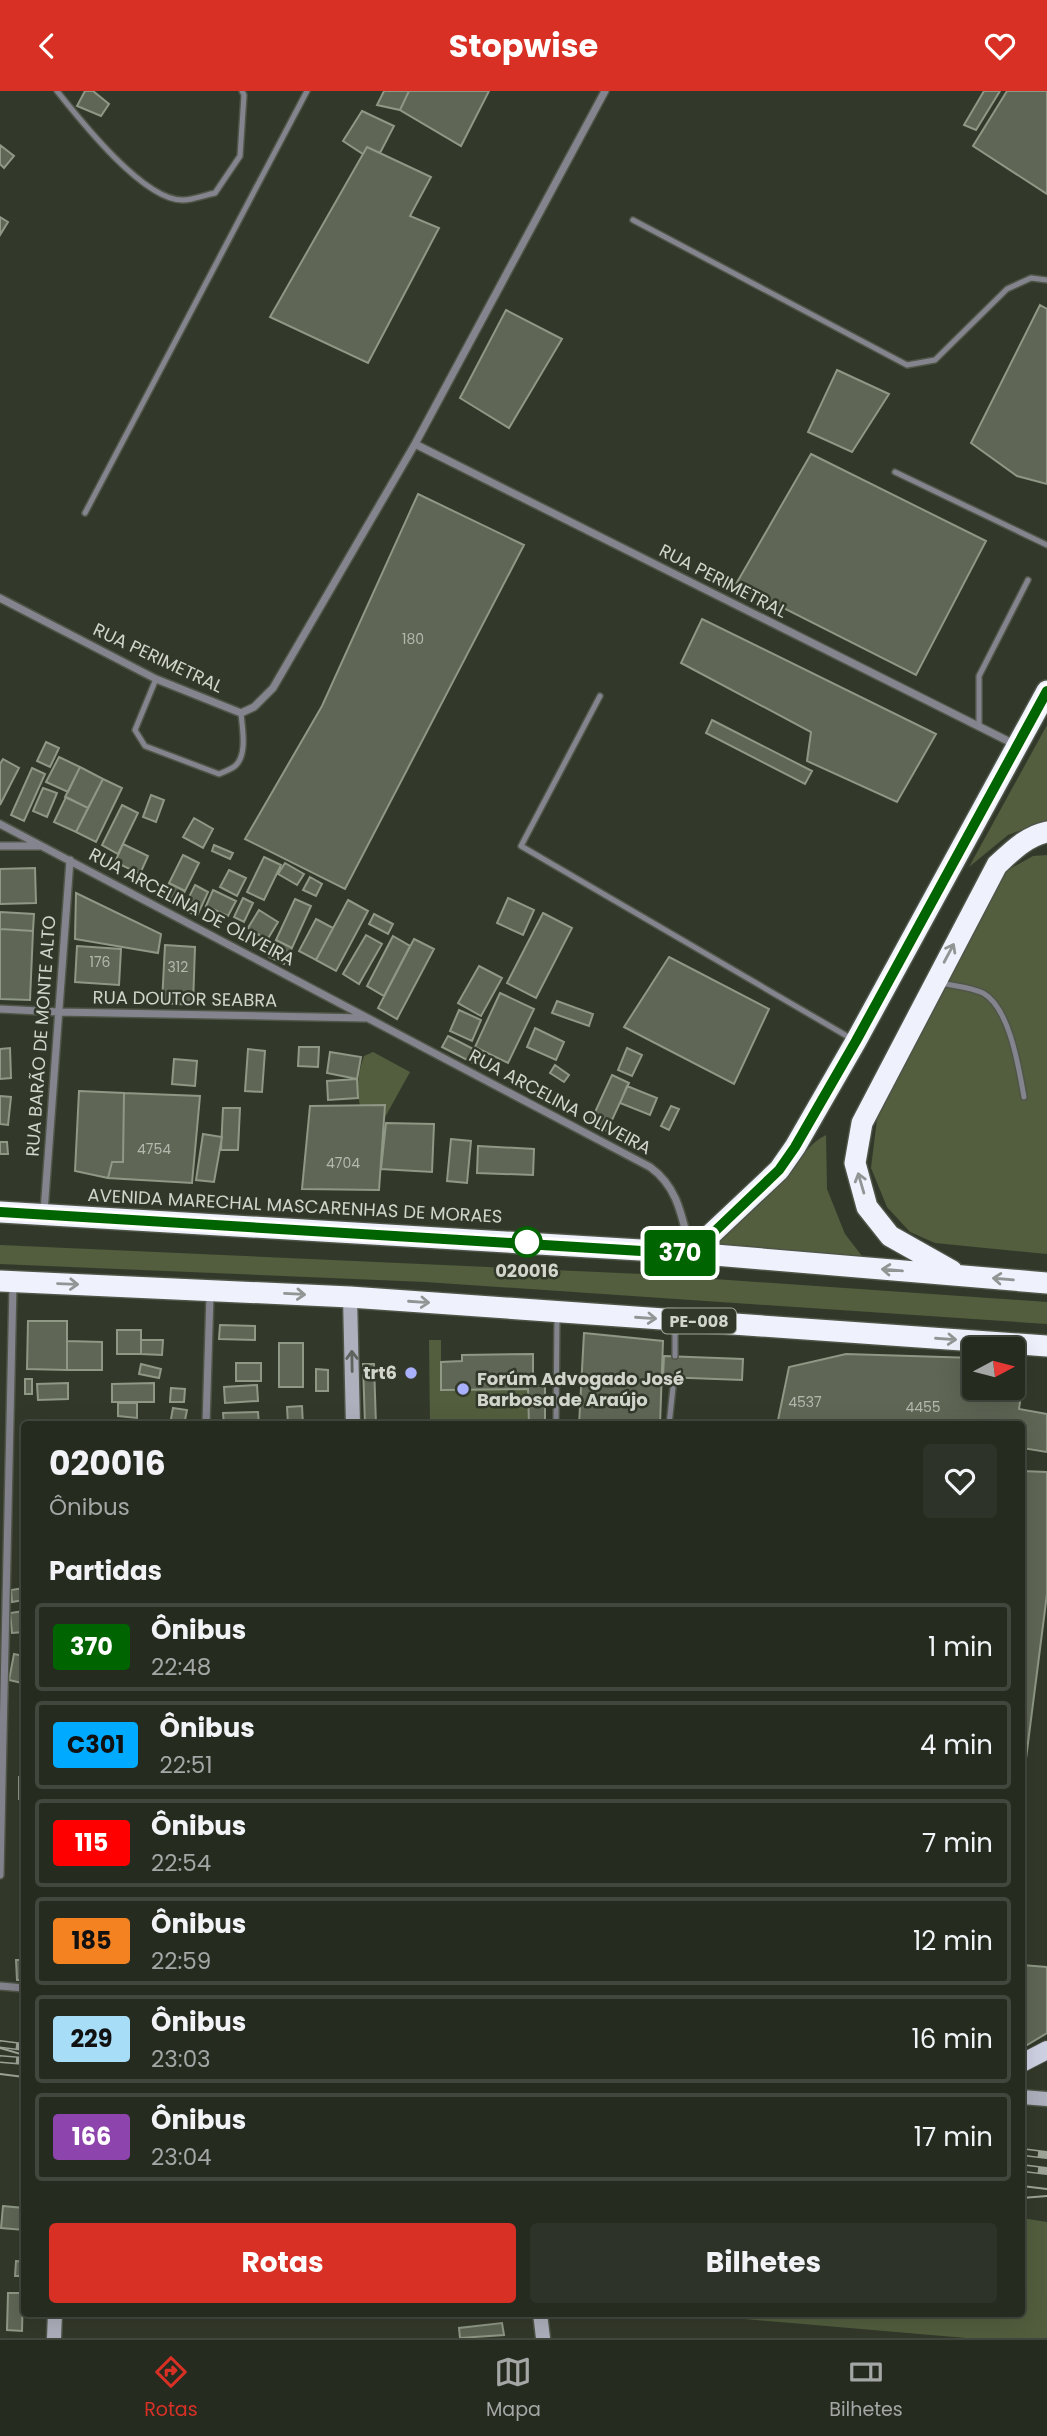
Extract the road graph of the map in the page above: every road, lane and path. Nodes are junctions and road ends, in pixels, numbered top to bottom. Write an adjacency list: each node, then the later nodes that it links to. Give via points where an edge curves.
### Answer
1 (57, 91): 2 (lane, via 96,139 156,193 182,201 215,193 240,156)
2 (242, 91)
3 (307, 91): 9 (lane)
4 (605, 91): 7 (street)
5 (634, 220): 6 (lane, via 907,365 935,360 1007,289 1031,278)
6 (1047, 280)
7 (415, 444): 16 (street, via 273,688); 17 (street, RUA PERIMETRAL)
8 (895, 472): 10 (lane)
9 (85, 513)
10 (1047, 545)
11 (1028, 580): 17 (lane, via 979,677)
12 (0, 598): 13 (street, RUA PERIMETRAL)
13 (156, 679): 16 (street, RUA PERIMETRAL); 16 (lane, via 135,730 145,746 219,774 240,758 244,737)
14 (1047, 691): 18 (highway)
15 (600, 697): 28 (lane, via 521,846)
16 (241, 713)
17 (979, 727): 18 (street, RUA PERIMETRAL)
18 (1016, 745): 28 (highway)
19 (0, 824): 22 (street, RUA ARCELINA DE OLIVEIRA)
20 (1047, 832): 24 (highway, one-way to 20, via 997,865 1015,848)
21 (0, 845): 22 (street)
22 (40, 846): 23 (street, RUA ARCELINA DE OLIVEIRA)
23 (70, 860): 26 (street, RUA BARÃO DE MONTE ALTO); 27 (street, RUA ARCELINA DE OLIVEIRA)
24 (934, 982): 29 (lane, via 983,993 993,1002 1015,1053); 33 (highway, one-way to 24, via 890,1235 867,1207 855,1163 862,1123)
25 (0, 1009): 26 (street, RUA DOUTOR SEABRA)
26 (59, 1012): 27 (street, RUA DOUTOR SEABRA); 31 (street, RUA BARÃO DE MONTE ALTO)
27 (369, 1018): 32 (street, RUA ARCELINA OLIVEIRA, via 661,1175 681,1208)
28 (856, 1041): 32 (highway, via 779,1170)
29 (1024, 1097)
30 (0, 1212): 31 (highway, AVENIDA MARECHAL MASCARENHAS DE MORAES)
31 (43, 1214): 32 (highway, AVENIDA MARECHAL MASCARENHAS DE MORAES)
32 (691, 1254): 33 (highway, AVENIDA MARECHAL MASCARENHAS DE MORAES, one-way to 32)
33 (960, 1276): 35 (highway, AVENIDA MARECHAL MASCARENHAS DE MORAES, one-way to 33)
34 (7, 1281): 36 (highway, PE-008, one-way to 36); 47 (street)
35 (1047, 1283)
36 (210, 1290): 37 (highway, PE-008, one-way to 37); 43 (street)
37 (351, 1297): 38 (highway, PE-008, one-way to 38); 44 (street, one-way to 37)
38 (557, 1312): 39 (highway, PE-008, one-way to 39); 45 (lane)
39 (676, 1320): 40 (highway, PE-008, one-way to 40); 41 (lane)
40 (1047, 1346)
41 (675, 1356)
42 (674, 1378): 46 (lane)
43 (206, 1421)
44 (353, 1421)
45 (556, 1421)
46 (669, 1421)
47 (0, 1874)
48 (0, 1986): 49 (street)
49 (21, 1988)
50 (1047, 2050): 51 (main road)
51 (1025, 2061)
52 (1025, 2097): 53 (street)
53 (1047, 2099)
54 (55, 2317): 56 (street)
55 (540, 2317): 57 (street)
56 (54, 2338)
57 (543, 2338)

